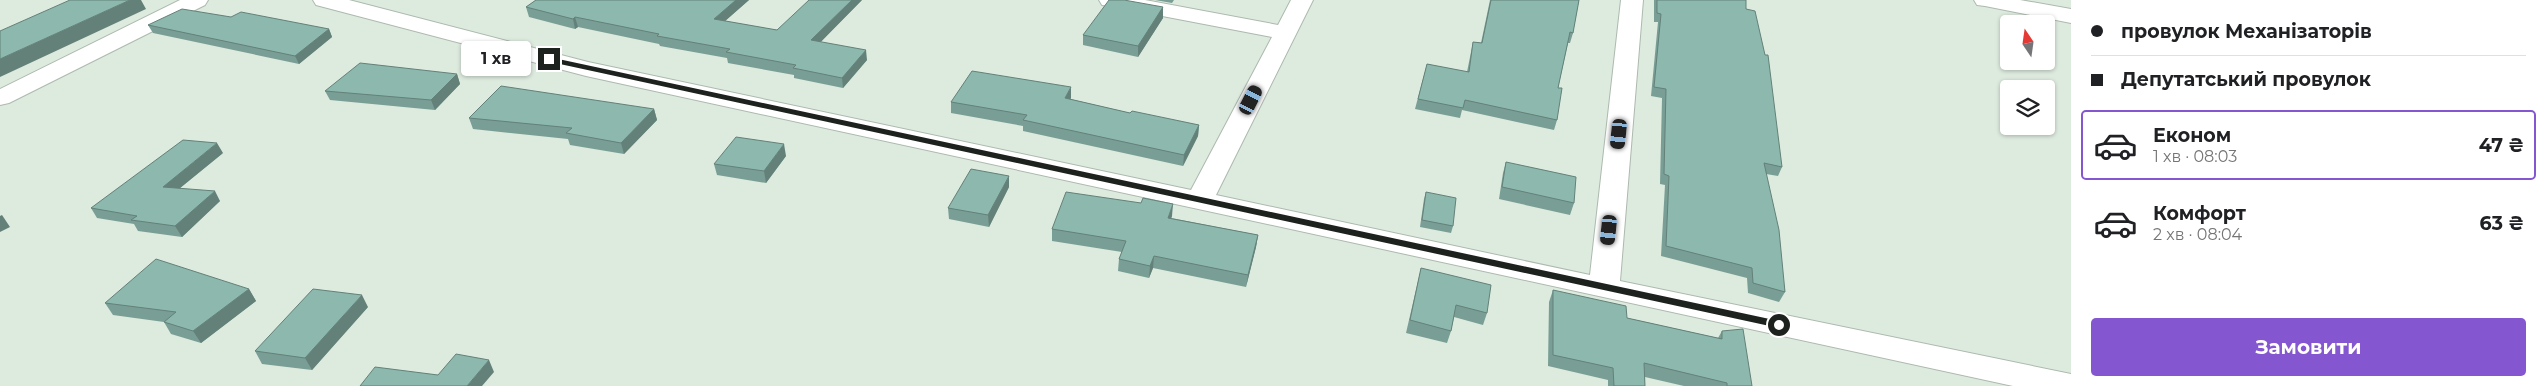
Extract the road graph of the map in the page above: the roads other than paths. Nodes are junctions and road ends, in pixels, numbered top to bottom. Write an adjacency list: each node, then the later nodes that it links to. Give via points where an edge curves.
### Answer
1 (197, 0): 9 (street)
2 (324, 0): 10 (street, via 586,69)
3 (1110, 0): 8 (street)
4 (1302, 0): 8 (street)
5 (1632, 0): 11 (street)
6 (1985, 0): 7 (street)
7 (2071, 16)
8 (1286, 33): 10 (street)
9 (0, 98)
10 (1199, 201): 11 (street)
11 (1604, 288): 12 (street)
12 (2071, 386)

